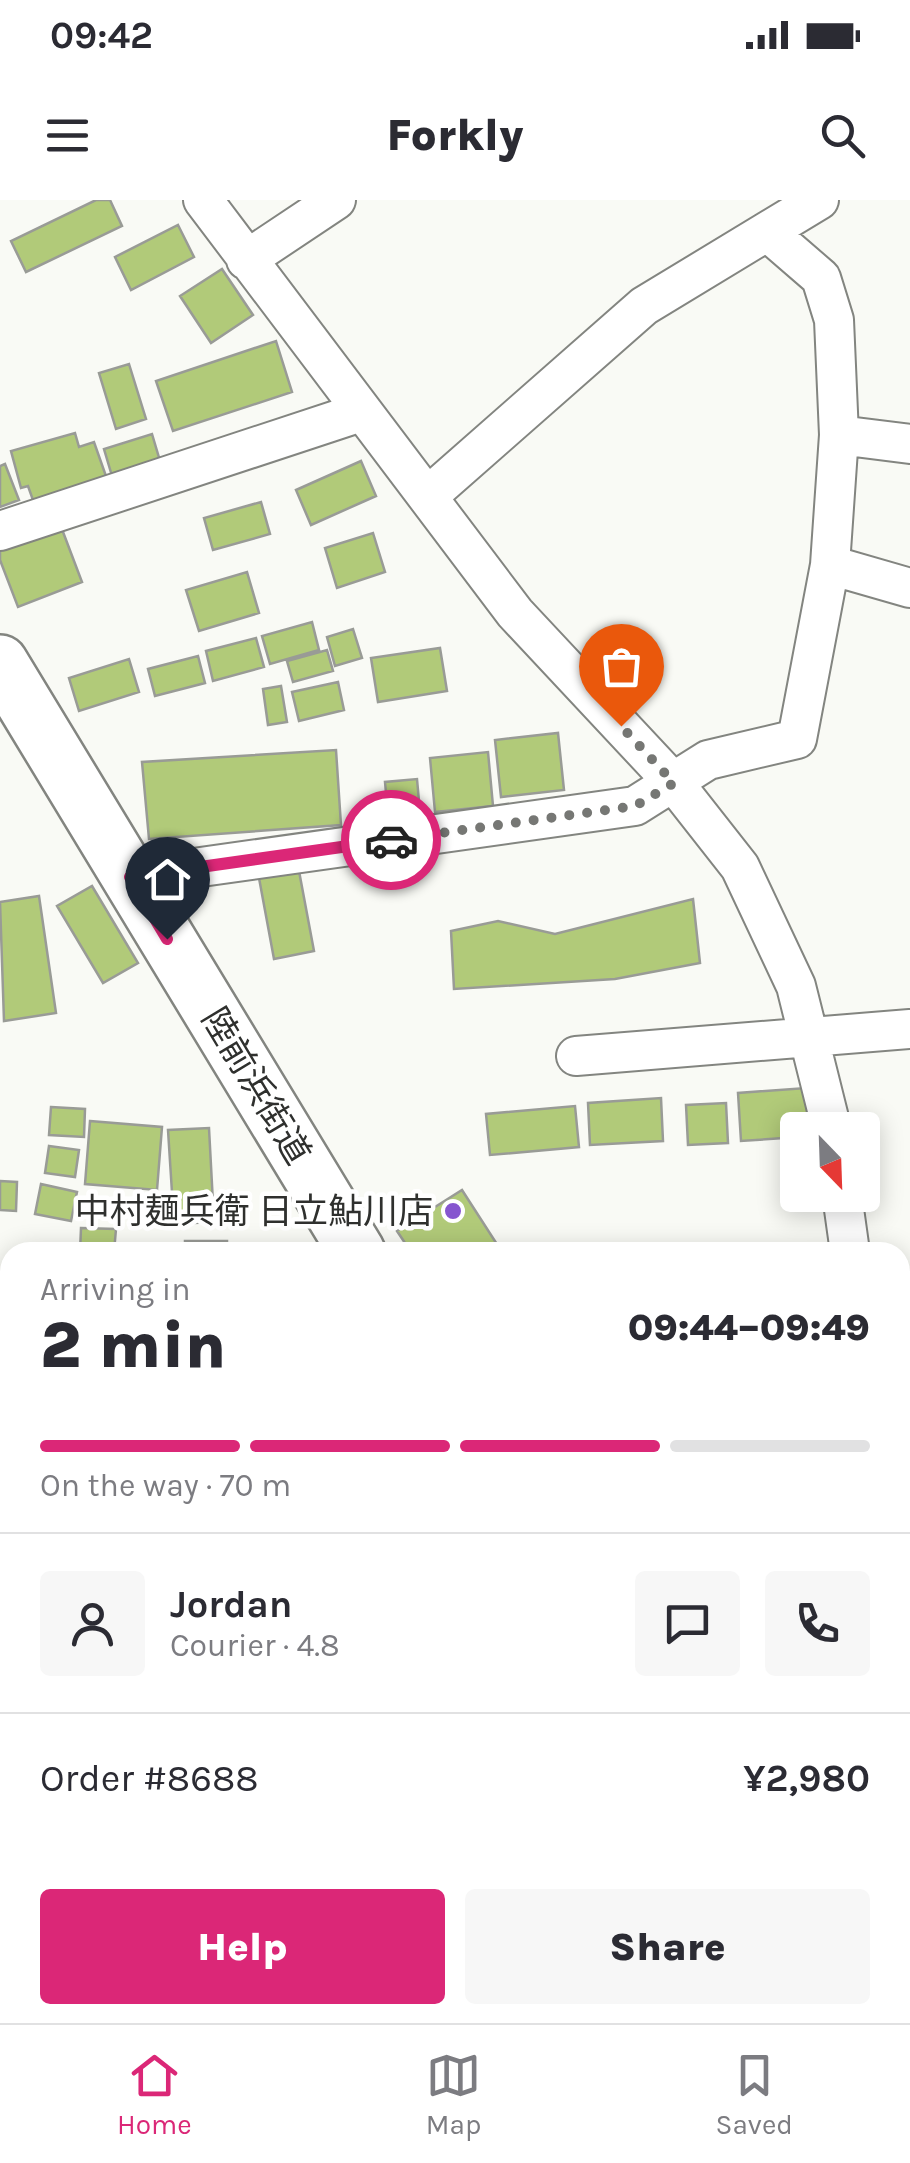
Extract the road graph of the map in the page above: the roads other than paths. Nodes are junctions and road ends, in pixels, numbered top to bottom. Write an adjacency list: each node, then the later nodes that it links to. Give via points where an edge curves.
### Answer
1 (202, 200): 5 (street)
2 (336, 200): 5 (street)
3 (819, 200): 4 (street)
4 (769, 233): 7 (street, via 821,278 834,320); 9 (street, via 644,306)
5 (246, 260): 6 (street)
6 (361, 412): 9 (street); 10 (street)
7 (839, 435): 8 (street); 11 (street)
8 (910, 444)
9 (428, 496): 14 (street, via 515,613)
10 (0, 530)
11 (830, 565): 12 (street); 14 (street, via 798,739 708,760)
12 (910, 588)
13 (0, 663): 15 (highway, 陸前浜街道)
14 (674, 783): 15 (street, via 635,806); 17 (street, via 740,867 796,986)
15 (130, 877): 21 (highway, 陸前浜街道)
16 (910, 1029): 17 (street)
17 (810, 1034): 18 (street); 19 (street)
18 (576, 1056)
19 (828, 1112)
20 (844, 1212): 22 (street)
21 (351, 1242)
22 (849, 1242)

